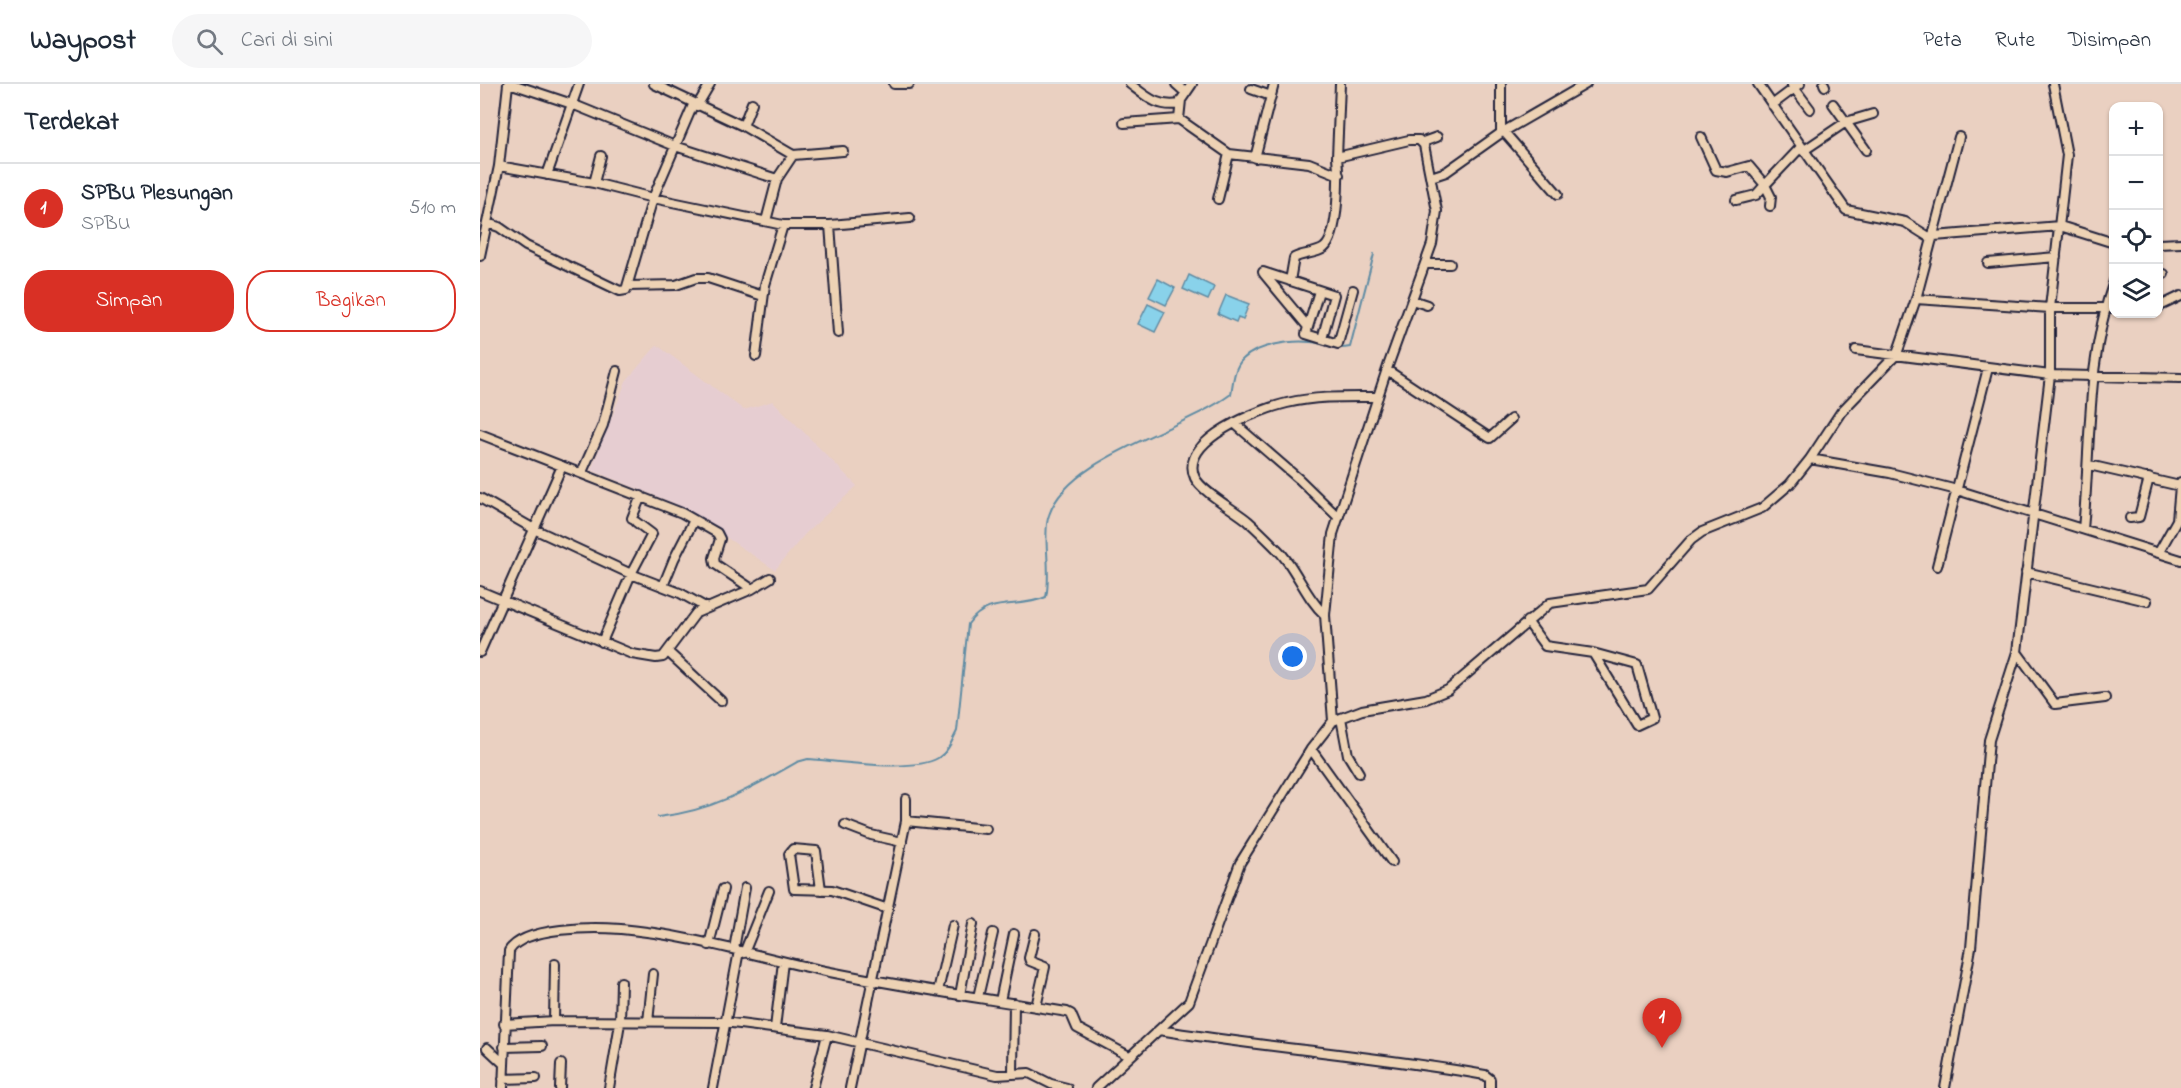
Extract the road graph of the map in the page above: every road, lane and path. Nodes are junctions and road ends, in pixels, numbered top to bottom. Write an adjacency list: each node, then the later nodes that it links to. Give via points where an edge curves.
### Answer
1 (510, 84): 21 (street); 46 (street)
2 (579, 84): 21 (street)
3 (654, 84): 25 (street)
4 (710, 84): 25 (street)
5 (894, 84): 6 (street)
6 (909, 84)
7 (1130, 84): 22 (street, via 1152,102)
8 (1176, 84): 18 (street)
9 (1192, 84): 18 (street)
10 (1274, 84): 19 (street)
11 (1340, 84): 44 (street)
12 (1501, 84): 32 (street)
13 (1586, 84): 32 (street)
14 (1758, 84): 24 (street)
15 (2053, 84): 63 (street, via 2067,155)
16 (1795, 85): 24 (street); 26 (street)
17 (1251, 89): 19 (street)
18 (1186, 93): 22 (street)
19 (1271, 96): 45 (street)
20 (752, 103): 31 (street)
21 (572, 104): 37 (street); 47 (street)
22 (1180, 104): 28 (street)
23 (1833, 104): 29 (street)
24 (1772, 105): 38 (street)
25 (695, 106): 31 (street); 37 (street)
26 (1810, 109)
27 (1873, 114): 29 (street)
28 (1179, 119): 30 (street); 41 (street)
29 (1846, 122): 38 (street); 39 (street)
30 (1124, 123)
31 (743, 126): 42 (street)
32 (1503, 133): 49 (street, via 1459,164); 53 (street)
33 (1437, 137): 36 (street)
34 (1701, 137): 52 (street, via 1716,170 1727,172 1749,166)
35 (1959, 137): 64 (street)
36 (1423, 142): 44 (street, via 1409,140); 49 (street)
37 (675, 146): 50 (street); 54 (street)
38 (1802, 149): 52 (street); 64 (street, via 1845,210 1905,222)
39 (1866, 150)
40 (843, 151): 42 (street)
41 (1229, 154): 45 (street); 55 (street)
42 (793, 155): 50 (street)
43 (601, 156): 51 (street)
44 (1337, 157): 48 (street)
45 (1255, 158): 48 (street, via 1309,162)
46 (499, 166): 47 (street); 60 (street)
47 (548, 175): 51 (street)
48 (1339, 175): 73 (street, via 1338,198 1326,246 1294,258)
49 (1431, 177): 71 (street, via 1437,220)
50 (777, 179): 59 (street)
51 (594, 183): 54 (street)
52 (1765, 185): 56 (street, via 1756,195); 57 (street, via 1771,197)
53 (1558, 194)
54 (653, 198): 59 (street); 74 (street)
55 (1218, 199)
56 (1736, 200)
57 (1770, 206)
58 (910, 218): 62 (street)
59 (766, 221): 61 (street)
60 (487, 223): 68 (street); 74 (street, via 620,291)
61 (783, 225): 62 (street); 78 (street)
62 (830, 225): 88 (street)
63 (2060, 226): 64 (street); 65 (street); 69 (street)
64 (1933, 238): 80 (street)
65 (2109, 241)
66 (2181, 243): 67 (street)
67 (2163, 244)
68 (480, 256)
69 (2056, 257): 70 (street); 84 (street)
70 (1988, 263)
71 (1425, 264): 72 (street); 81 (street)
72 (1450, 264)
73 (1290, 281): 76 (street); 87 (street, via 1263,272)
74 (628, 286): 78 (street, via 676,285 708,278)
75 (1353, 290): 89 (street, via 1338,344)
76 (1319, 291): 87 (street); 89 (street, via 1334,296)
77 (2109, 294): 85 (street)
78 (763, 296): 92 (street)
79 (2181, 296): 83 (street)
80 (1916, 299): 84 (street); 91 (street)
81 (1412, 300): 82 (street); 93 (street)
82 (1427, 305)
83 (2163, 305)
84 (2050, 308): 85 (street); 96 (street)
85 (2104, 308): 86 (street); 97 (street)
86 (2109, 308)
87 (1308, 327): 89 (street, via 1306,334)
88 (838, 333)
89 (1322, 339)
90 (1856, 350): 91 (street)
91 (1897, 354): 94 (street); 103 (street, via 1841,412)
92 (756, 356)
93 (1387, 368): 99 (street); 100 (street, via 1486,437 1493,437)
94 (1988, 368): 96 (street); 109 (street)
95 (617, 371): 106 (street, via 603,425)
96 (2050, 375): 97 (street); 112 (street)
97 (2093, 376): 98 (street); 104 (street)
98 (2181, 378)
99 (1378, 397): 101 (street, via 1289,402); 113 (street)
100 (1511, 419)
101 (1234, 423): 113 (street); 130 (street, via 1213,436 1194,456 1195,477 1276,547 1313,604)
102 (480, 434): 105 (street)
103 (1810, 459): 109 (street); 131 (street, via 1790,484 1762,508 1691,540 1648,590 1558,600 1543,606)
104 (2089, 465): 107 (street); 117 (street)
105 (562, 466): 106 (street); 116 (street)
106 (582, 472): 110 (street)
107 (2149, 478): 108 (street); 114 (street, via 2139,517)
108 (2180, 484): 118 (street, via 2177,520)
109 (1957, 490): 112 (street); 120 (street)
110 (640, 496): 115 (street); 122 (street, via 634,520 652,533)
111 (480, 498): 116 (street)
112 (2033, 512): 117 (street); 121 (street)
113 (1337, 516): 130 (street)
114 (2130, 518)
115 (694, 520): 124 (street); 125 (street, via 717,533 720,539 715,564)
116 (534, 529): 122 (street); 127 (street)
117 (2083, 529): 118 (street)
118 (2159, 552): 119 (street)
119 (2181, 561)
120 (1937, 566)
121 (2026, 572): 128 (street); 136 (street)
122 (631, 574): 124 (street); 132 (street)
123 (770, 578): 125 (street)
124 (663, 586): 129 (street)
125 (752, 589): 129 (street)
126 (480, 591): 127 (street)
127 (501, 600): 132 (street); 133 (street)
128 (2147, 601)
129 (707, 608): 134 (street, via 696,614)
130 (1325, 615): 139 (street)
131 (1527, 621): 135 (street, via 1545,646); 139 (street, via 1448,690 1426,699 1362,710)
132 (602, 642): 134 (street, via 642,657 656,658)
133 (480, 652)
134 (668, 652): 138 (street)
135 (1593, 652): 135 (street, via 1637,665 1652,718 1637,725)
136 (2017, 652): 137 (street, via 2055,704); 198 (street, via 1989,740 1971,948)
137 (2105, 698)
138 (721, 701)
139 (1337, 720): 140 (street); 141 (street, via 1348,755)
140 (1311, 748): 147 (street); 177 (street, via 1240,863 1192,996)
141 (1359, 773)
142 (906, 799): 143 (street)
143 (906, 821): 145 (street); 146 (street)
144 (845, 825): 146 (street, via 871,836)
145 (986, 829)
146 (902, 842): 152 (street)
147 (1392, 862)
148 (745, 888): 159 (street)
149 (723, 889): 158 (street)
150 (821, 890): 150 (street, via 816,851 793,849 789,854 793,887); 152 (street)
151 (769, 891): 159 (street)
152 (888, 909): 163 (street)
153 (973, 924): 166 (street)
154 (953, 925): 165 (street)
155 (993, 933): 167 (street)
156 (1014, 934): 168 (street)
157 (1035, 934): 170 (street, via 1029,958 1045,966)
158 (709, 945): 159 (street); 175 (street, via 620,929 535,935 509,951)
159 (739, 951): 160 (street); 173 (street)
160 (783, 962): 163 (street); 176 (street)
161 (555, 964): 171 (street)
162 (653, 974): 172 (street)
163 (875, 979): 165 (street); 179 (street)
164 (621, 982): 174 (street)
165 (938, 991): 166 (street)
166 (960, 995): 167 (street)
167 (978, 997): 168 (street)
168 (1000, 1001): 169 (street)
169 (1014, 1003): 170 (street); 186 (street)
170 (1036, 1007): 183 (street, via 1071,1014 1077,1028)
171 (554, 1021): 174 (street); 175 (street)
172 (648, 1022): 173 (street); 174 (street)
173 (724, 1022): 176 (street); 192 (street)
174 (620, 1023): 191 (street)
175 (504, 1024): 181 (street)
176 (775, 1028): 178 (street)
177 (1160, 1030): 183 (street); 197 (street, via 1276,1048 1408,1061 1485,1075 1490,1079)
178 (827, 1035): 179 (street); 193 (street)
179 (860, 1042): 186 (street, via 986,1072); 194 (street)
180 (542, 1046): 181 (street)
181 (504, 1047): 184 (street)
182 (487, 1048): 184 (street)
183 (1130, 1056): 196 (street)
184 (503, 1063): 188 (street)
185 (561, 1064): 190 (street)
186 (1013, 1073): 195 (street, via 1029,1072)
187 (536, 1078): 188 (street)
188 (502, 1079): 189 (street)
189 (502, 1088)
190 (560, 1088)
191 (609, 1088)
192 (713, 1088)
193 (813, 1088)
194 (850, 1088)
195 (1067, 1088)
196 (1096, 1088)
197 (1490, 1088)
198 (1945, 1088)

